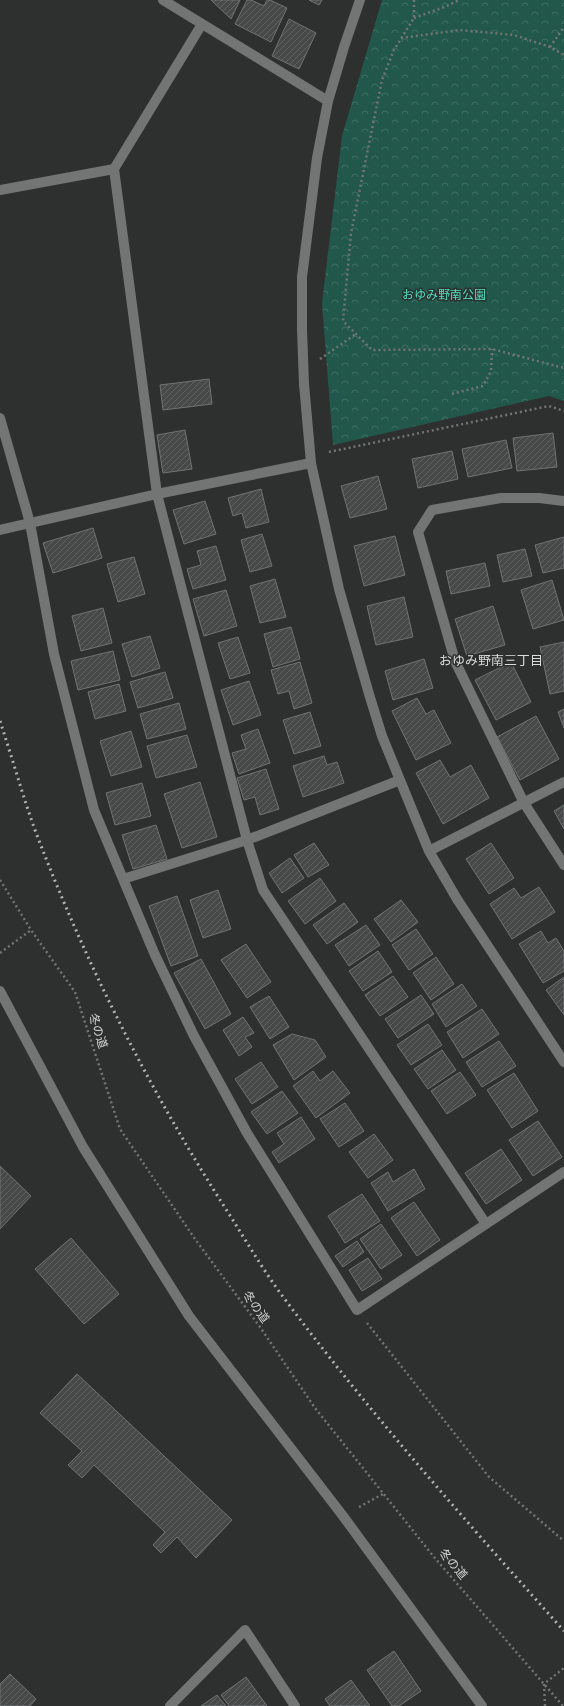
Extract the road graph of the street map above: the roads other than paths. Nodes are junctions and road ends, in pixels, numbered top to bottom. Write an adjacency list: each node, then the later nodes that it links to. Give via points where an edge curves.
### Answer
1 (163, 0): 3 (street)
2 (360, 0): 4 (street)
3 (202, 24): 4 (street); 5 (street)
4 (328, 101): 8 (street, via 317,158 302,277 304,384)
5 (114, 170): 6 (street); 9 (street)
6 (0, 190)
7 (0, 418): 11 (street)
8 (311, 463): 9 (street); 13 (street, via 339,589 382,736)
9 (157, 494): 11 (street); 16 (street)
10 (564, 501): 15 (street, via 501,498 432,510 418,532 455,661)
11 (30, 523): 12 (street); 19 (street, via 54,654 94,810)
12 (0, 530)
13 (400, 780): 16 (street); 17 (street)
14 (564, 782): 15 (street)
15 (524, 803): 17 (street); 18 (street)
16 (247, 840): 19 (street); 23 (street, via 263,890)
17 (429, 851): 21 (street, via 457,899)
18 (564, 865)
19 (123, 879): 23 (street, via 154,955 194,1036 247,1133 357,1310)
20 (0, 991): 26 (street, via 83,1147 189,1316 343,1516)
21 (564, 1062)
22 (564, 1172): 23 (street)
23 (486, 1224)
24 (170, 1706): 25 (street, via 245,1630)
25 (295, 1706)
26 (482, 1706)

